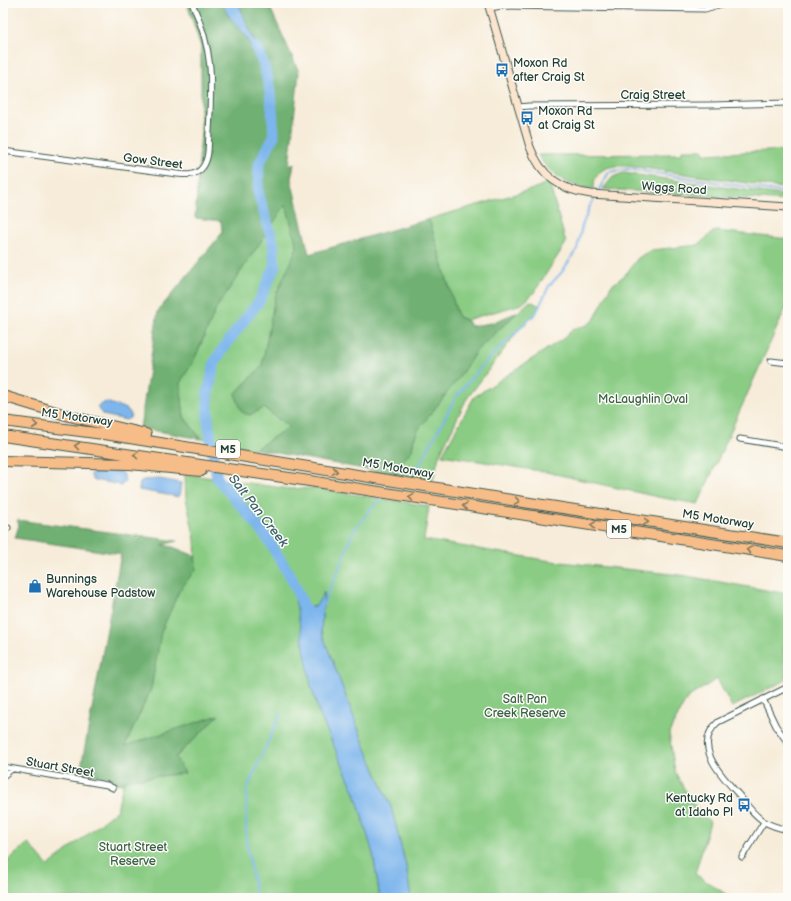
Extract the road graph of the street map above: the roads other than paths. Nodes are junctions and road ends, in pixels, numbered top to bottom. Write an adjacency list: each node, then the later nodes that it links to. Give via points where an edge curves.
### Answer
1 (192, 3): 6 (street, Gow Street, via 206,39 212,78 207,153 205,164 197,172 183,175)
2 (725, 3): 3 (street, via 705,9)
3 (488, 5): 5 (main road, Wiggs Road)
4 (788, 103): 5 (street, Craig Street)
5 (518, 107): 7 (main road, Wiggs Road, via 535,160 544,172 560,185 574,191)
6 (3, 151)
7 (788, 207)
8 (770, 360): 9 (street)
9 (788, 363)
10 (3, 396): 14 (highway, M5)
11 (3, 421): 14 (highway, M5 Motorway / M5, one-way to 14)
12 (3, 436): 17 (highway, one-way to 12)
13 (740, 439): 15 (street)
14 (158, 440): 18 (highway, M5 Motorway / M5, one-way to 18, via 451,491)
15 (788, 447)
16 (3, 461): 17 (highway)
17 (155, 462): 19 (highway, M5, one-way to 17, via 303,480)
18 (788, 543)
19 (788, 556)
20 (788, 687): 21 (street)
21 (763, 699): 22 (street, via 776,726); 27 (street, via 718,722 710,731 707,742 709,754 720,774)
22 (788, 743)
23 (3, 767): 24 (street, Stuart Street)
24 (12, 769): 25 (street); 26 (street, Stuart Street)
25 (3, 776)
26 (113, 788)
27 (764, 822): 28 (street); 29 (street)
28 (788, 830)
29 (742, 857)

